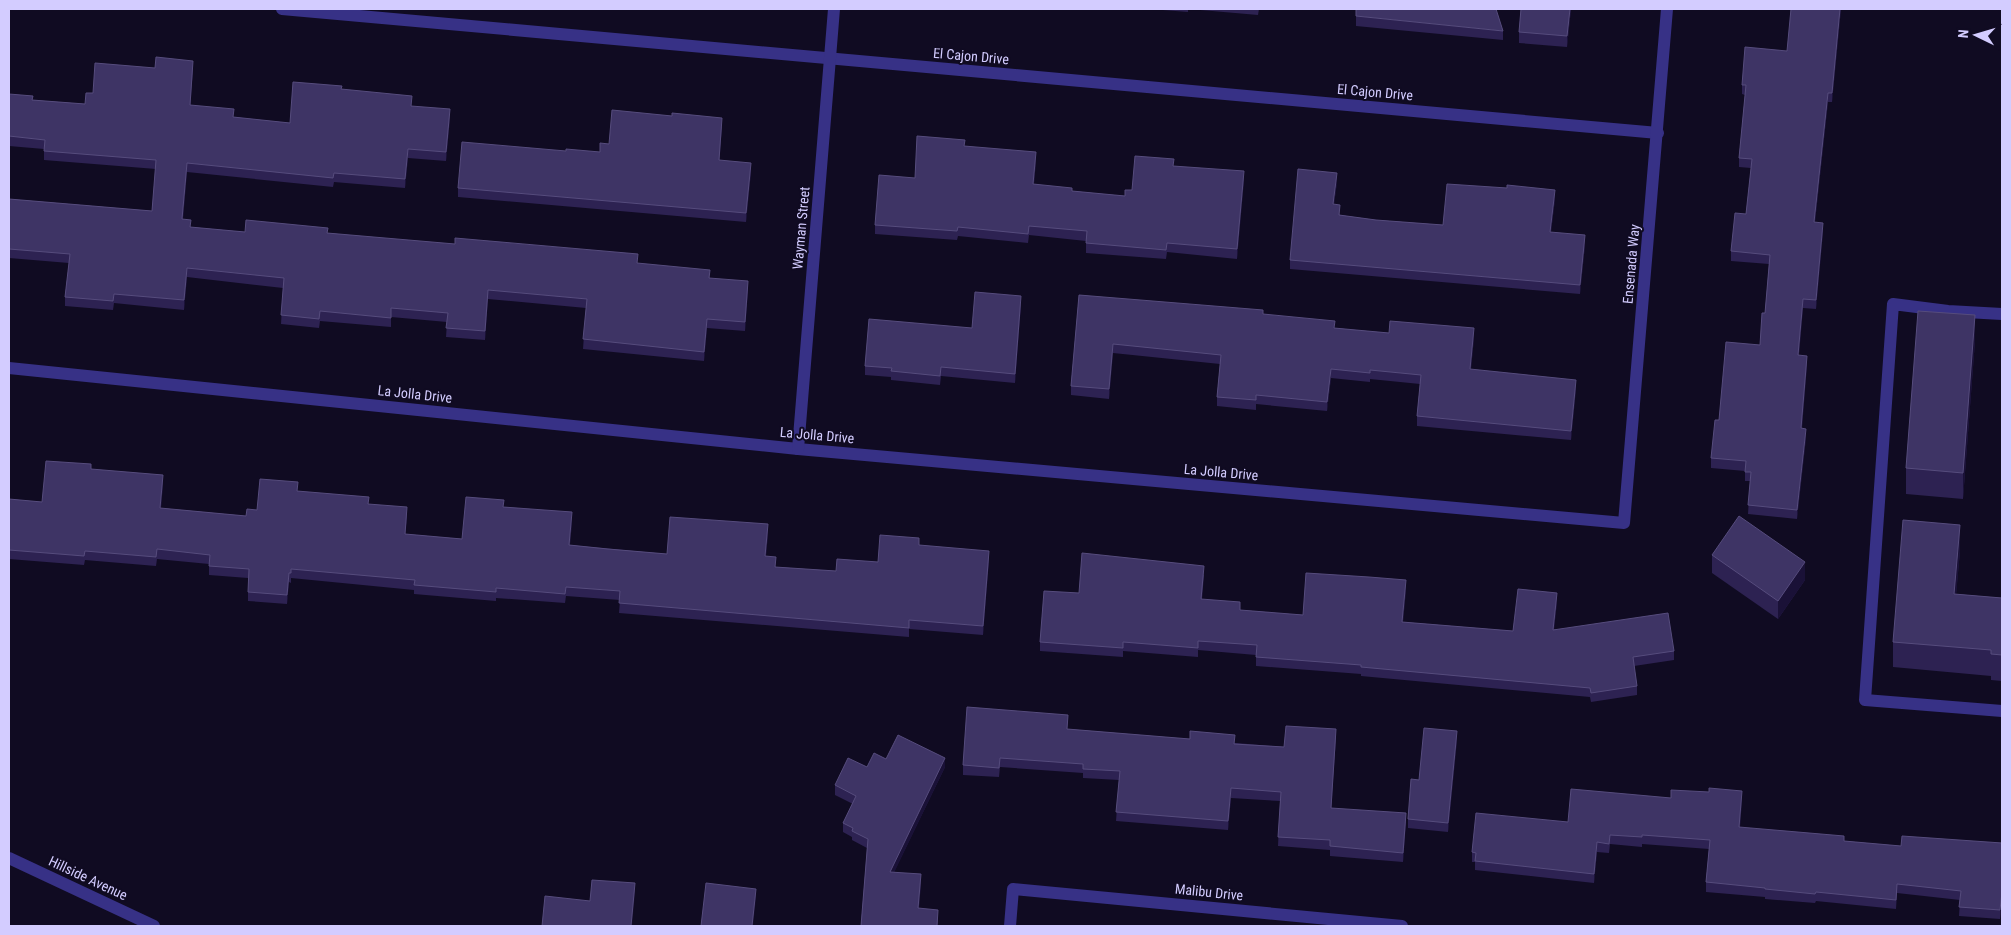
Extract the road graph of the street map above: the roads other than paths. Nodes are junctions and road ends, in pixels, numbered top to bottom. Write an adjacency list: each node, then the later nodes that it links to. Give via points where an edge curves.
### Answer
1 (282, 9): 4 (street, El Cajon Drive)
2 (834, 9): 4 (street, Wayman Street)
3 (1667, 9): 5 (street, Ensenada Way)
4 (830, 58): 5 (street, El Cajon Drive); 8 (street, Wayman Street)
5 (1658, 133): 9 (street, Ensenada Way)
6 (2002, 314): 10 (street, via 1893,304 1865,700)
7 (9, 368): 8 (street, La Jolla Drive)
8 (798, 449): 9 (street, La Jolla Drive)
9 (1624, 522)
10 (2002, 711)
11 (9, 858): 12 (street, Hillside Avenue)
12 (154, 926)
13 (1010, 926): 14 (street, Malibu Drive, via 1013,888)
14 (1402, 926)

